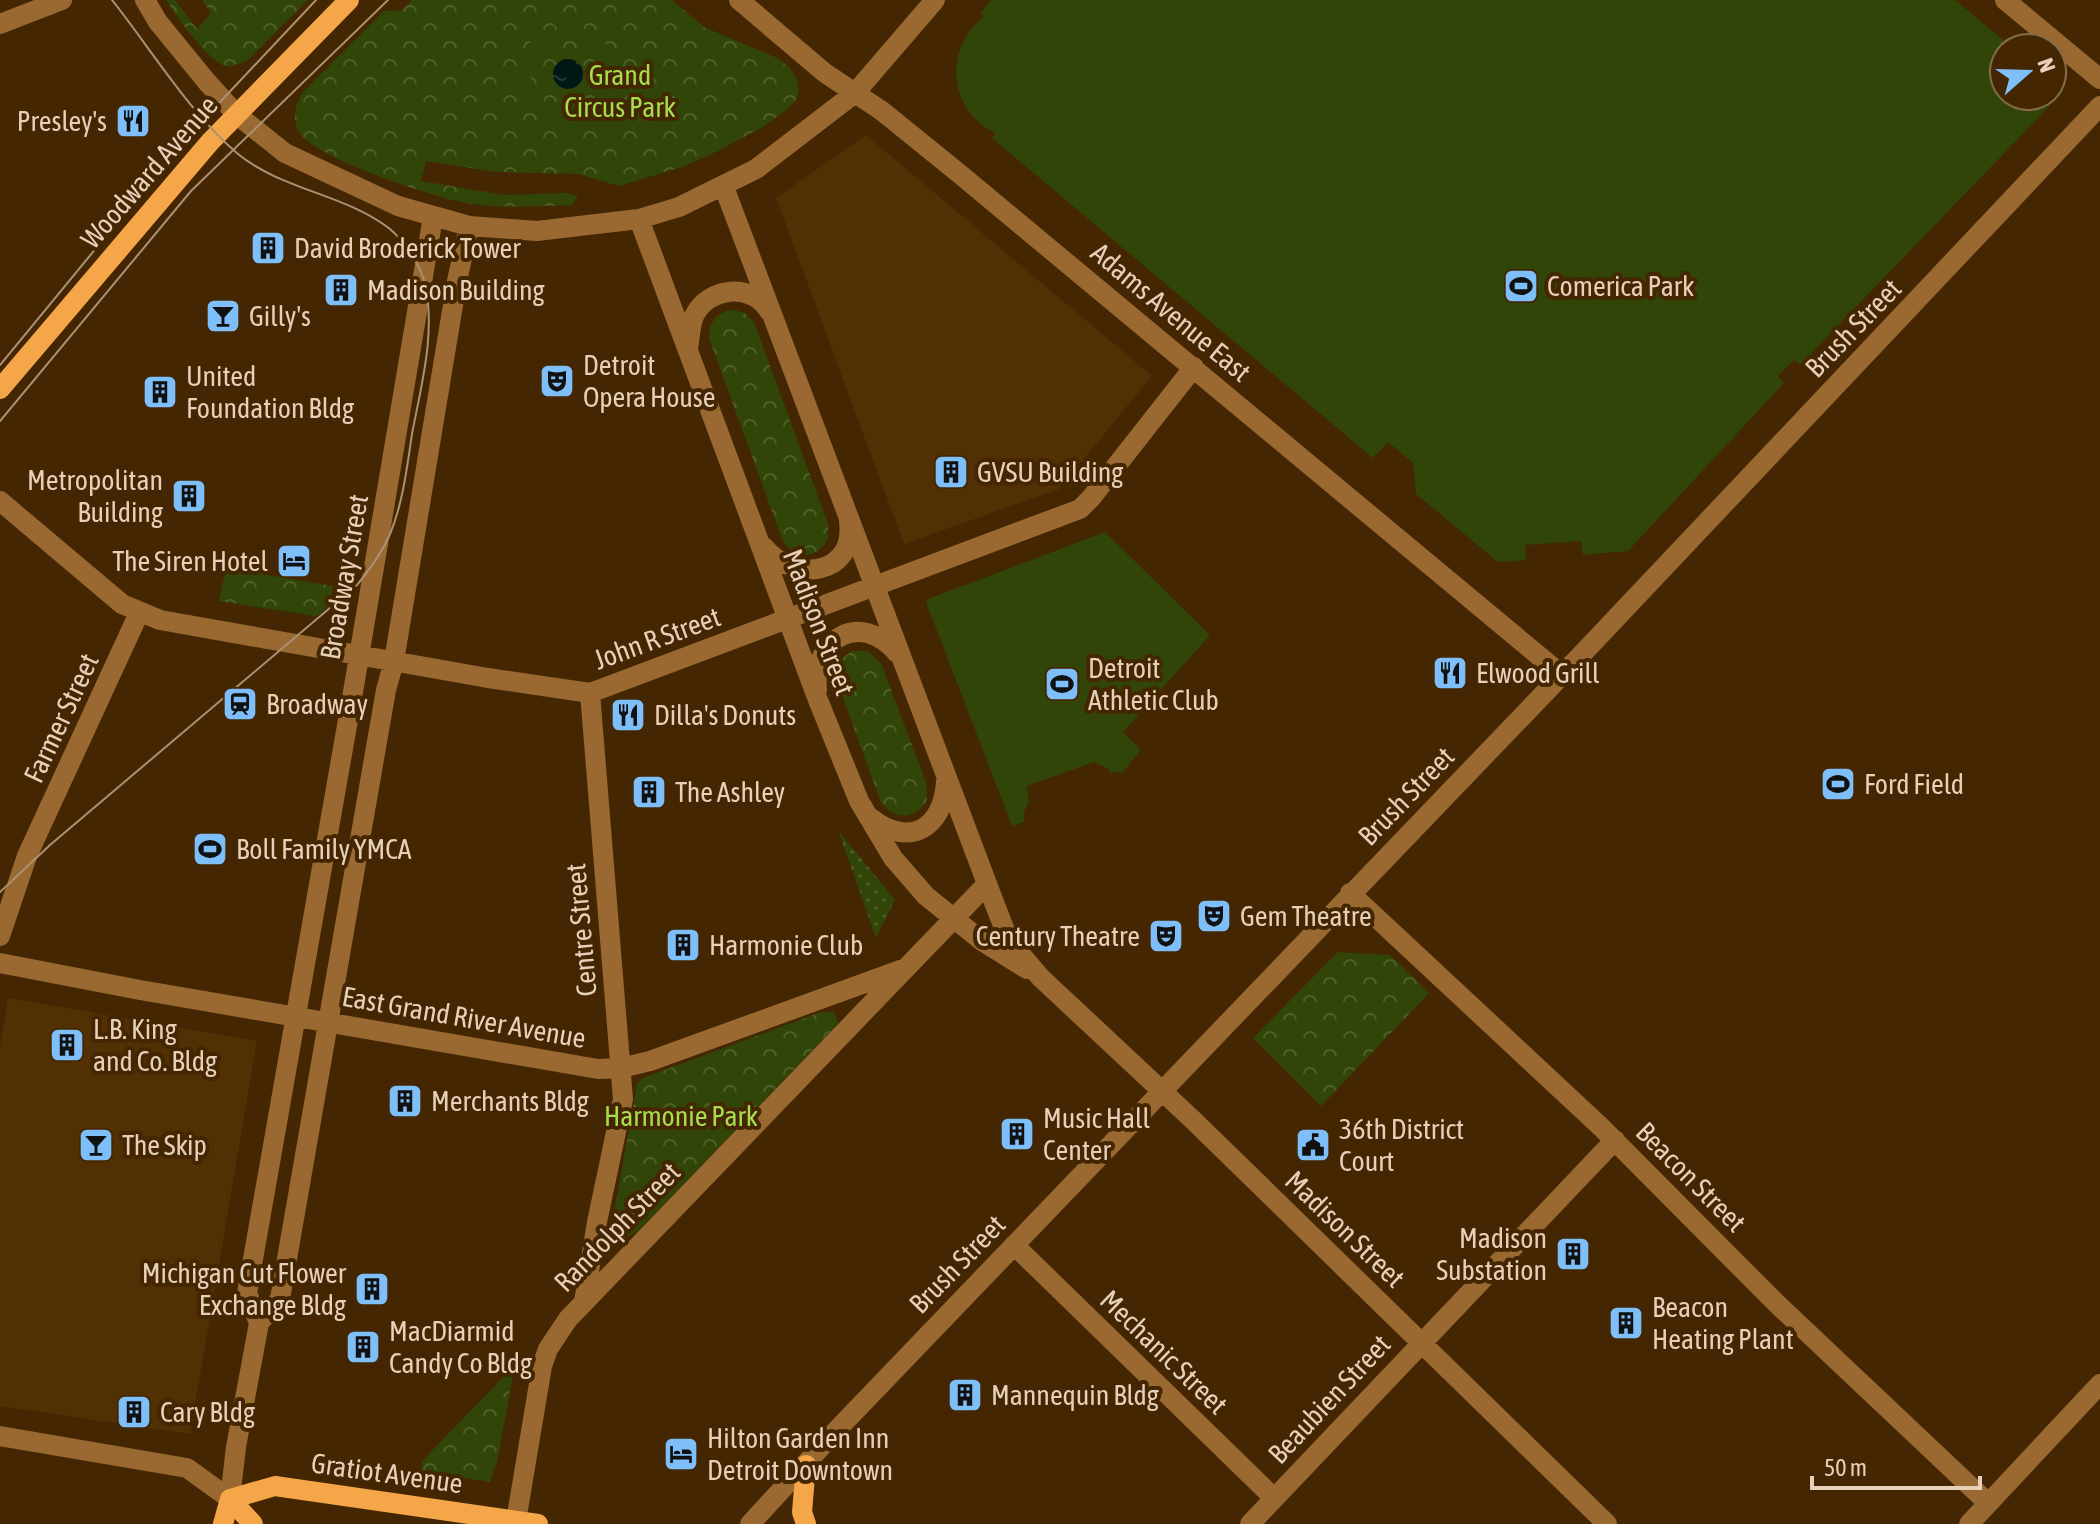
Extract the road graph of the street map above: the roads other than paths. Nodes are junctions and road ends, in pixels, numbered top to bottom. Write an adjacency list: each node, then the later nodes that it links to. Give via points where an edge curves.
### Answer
1 (62, 0): 7 (street)
2 (145, 0): 11 (street)
3 (349, 0): 11 (main road, Woodward Avenue)
4 (739, 0): 9 (street, Adams Avenue East)
5 (935, 0): 9 (street)
6 (2005, 0): 8 (street)
7 (0, 24)
8 (2100, 79)
9 (855, 93): 12 (street, via 798,139); 18 (street, Adams Avenue East)
10 (2100, 106): 29 (street, Brush Street)
11 (236, 114): 13 (street, via 285,153); 19 (main road, Woodward Avenue)
12 (724, 187): 14 (street); 16 (street, Madison Street)
13 (433, 217): 15 (street); 26 (street, Broadway Street)
14 (639, 219): 15 (street, via 537,231); 17 (street, Madison Street)
15 (469, 226): 27 (street, Broadway Street)
16 (775, 321): 17 (street, via 766,305 745,292 717,295 694,318); 21 (street, Madison Street)
17 (688, 351): 22 (street, Madison Street)
18 (1194, 367): 23 (street, John R Street, via 1080,509); 29 (street, Adams Avenue East)
19 (0, 389)
20 (0, 501): 24 (street, John R Street, via 86,576)
21 (848, 516): 22 (street, via 849,538 842,553 813,570 780,562); 23 (street, Madison Street)
22 (759, 541): 25 (street, Madison Street)
23 (875, 587): 25 (street, John R Street); 28 (street, Madison Street)
24 (139, 613): 26 (street, John R Street); 37 (street, Farmer Street, via 27,856)
25 (788, 619): 30 (street, John R Street); 31 (street, Madison Street)
26 (358, 655): 27 (street, John R Street); 41 (street, Broadway Street)
27 (394, 661): 30 (street, John R Street); 42 (street, Broadway Street)
28 (905, 666): 31 (street, via 879,635 843,634 822,656); 32 (street, Madison Street)
29 (1562, 675): 35 (street, Brush Street)
30 (590, 693): 43 (street, Centre Street)
31 (818, 700): 33 (street, Madison Street)
32 (946, 776): 33 (street, via 938,816 911,832 880,825); 34 (street, Madison Street)
33 (859, 801): 36 (street, Madison Street, via 903,870)
34 (987, 884): 36 (street, Randolph Street); 40 (street, Madison Street, via 1004,928)
35 (1350, 893): 44 (street, Brush Street); 45 (street, Beacon Street)
36 (953, 919): 39 (street, Randolph Street); 40 (street, Madison Street)
37 (0, 936)
38 (0, 963): 41 (street, East Grand River Avenue)
39 (906, 968): 43 (street, East Grand River Avenue); 47 (street, Randolph Street)
40 (1041, 978): 44 (street, Madison Street)
41 (297, 1017): 42 (street, East Grand River Avenue); 48 (street, Broadway Street, via 247,1293)
42 (328, 1021): 43 (street, East Grand River Avenue, via 598,1069); 48 (street, Broadway Street, via 280,1299)
43 (621, 1068): 47 (street, Centre Street, via 623,1099)
44 (1162, 1091): 46 (street, Brush Street); 49 (street, Madison Street)
45 (1615, 1140): 49 (street, Beaubien Street); 55 (street, Beacon Street, via 1774,1301)
46 (1014, 1245): 52 (street, Brush Street); 53 (street, Mechanic Street)
47 (584, 1302): 56 (street, Randolph Street, via 557,1333 542,1366)
48 (259, 1323): 54 (street, Broadway Street)
49 (1421, 1342): 53 (street, Beaubien Street); 63 (street, Madison Street)
50 (2100, 1384): 55 (street)
51 (0, 1436): 54 (street, via 187,1468)
52 (806, 1465): 60 (street, Brush Street); 61 (main road)
53 (1274, 1498): 62 (street, Beaubien Street)
54 (230, 1499): 56 (main road, Gratiot Avenue, via 275,1486); 57 (main road); 58 (main road)
55 (1988, 1503): 64 (street)
56 (516, 1521): 59 (main road, Gratiot Avenue)
57 (223, 1524)
58 (253, 1524)
59 (538, 1524)
60 (750, 1524)
61 (806, 1524)
62 (1250, 1524)
63 (1607, 1524)
64 (1969, 1524)

